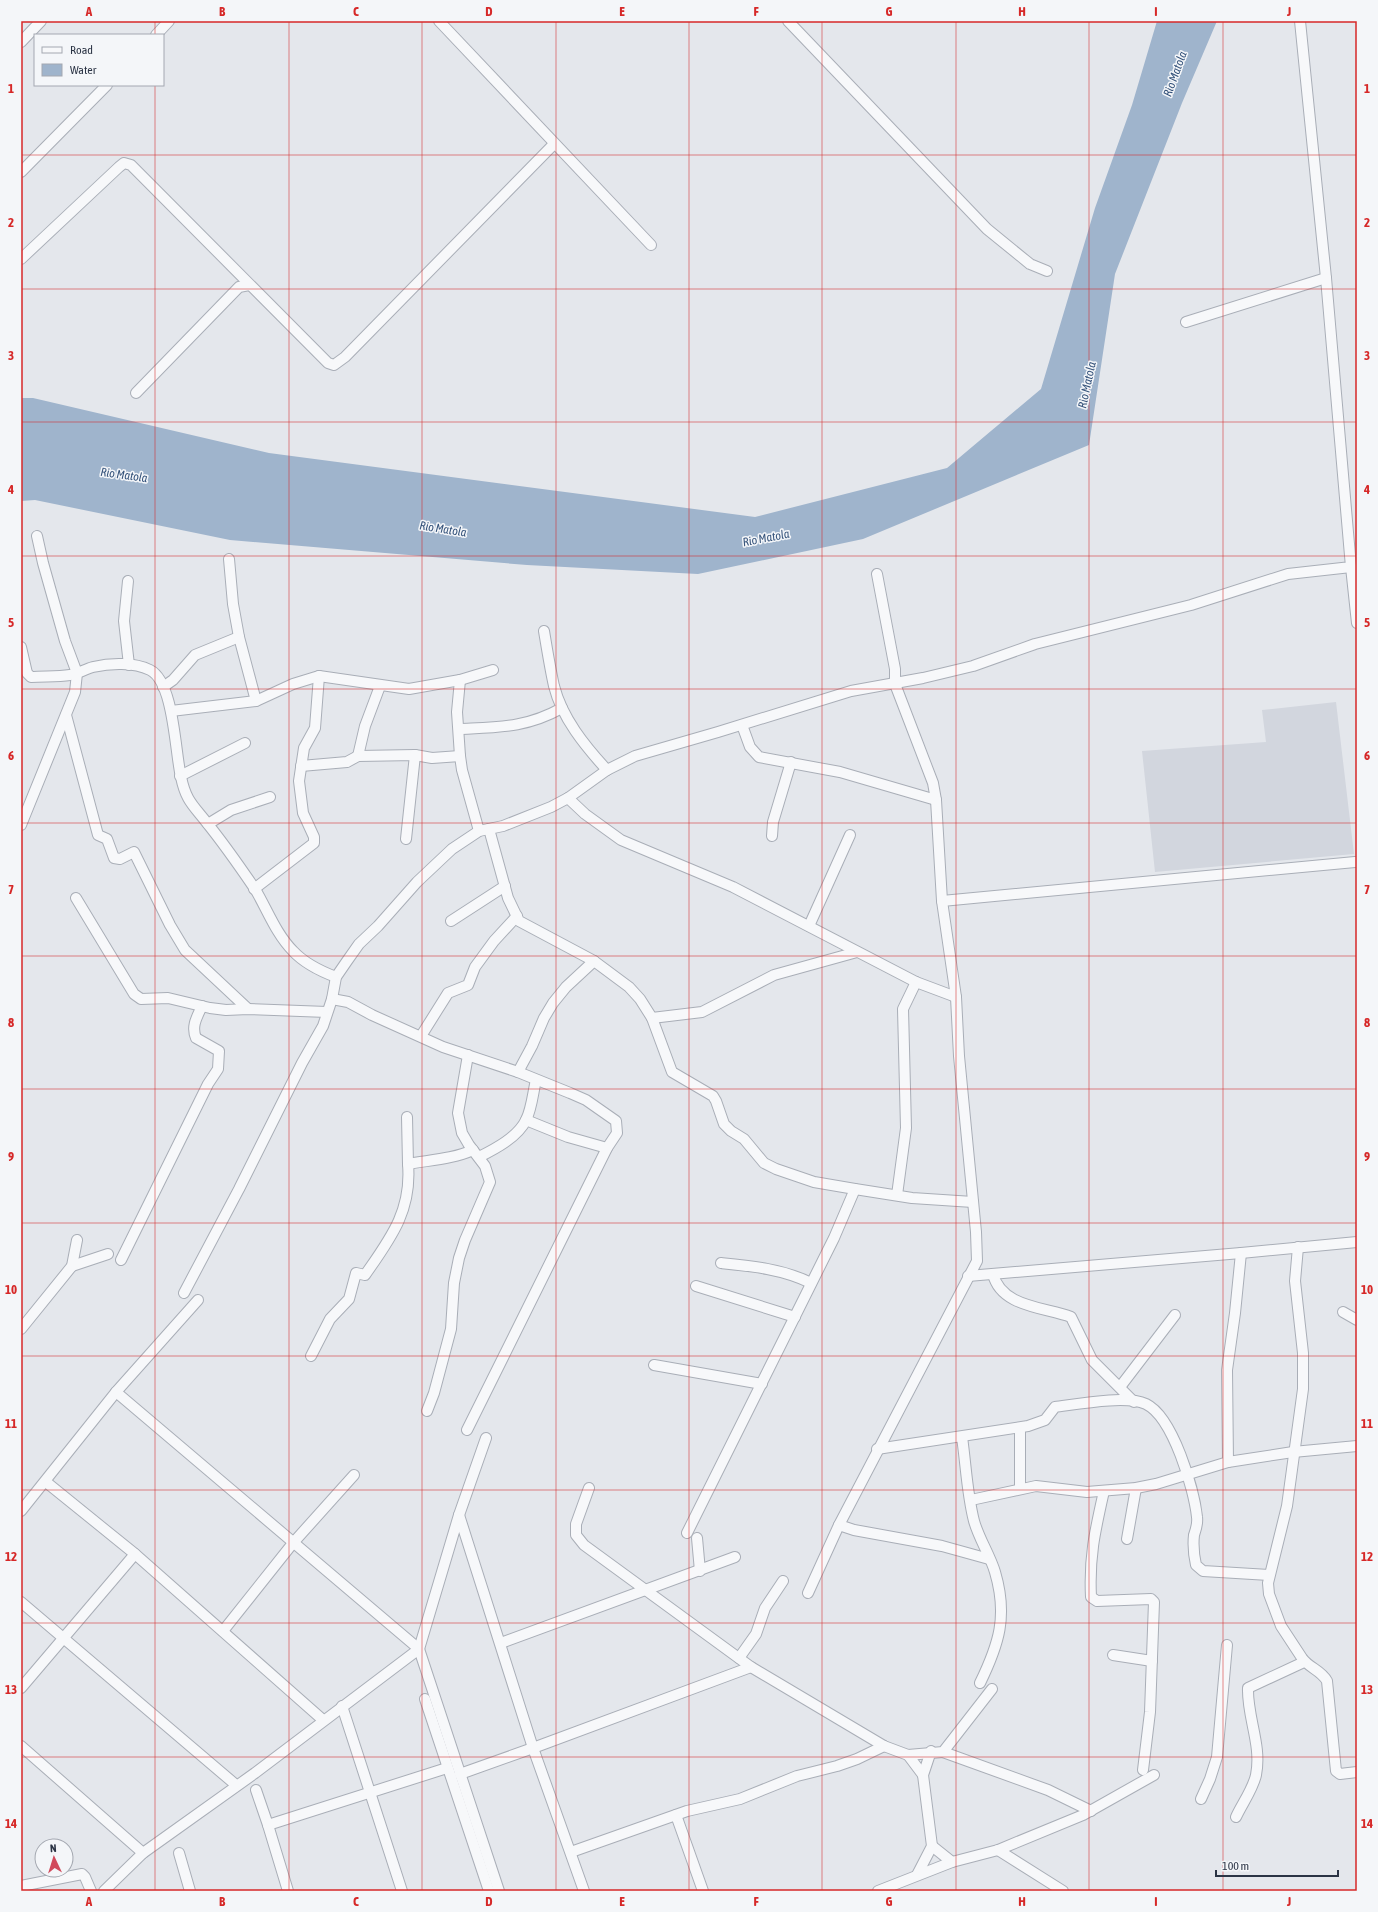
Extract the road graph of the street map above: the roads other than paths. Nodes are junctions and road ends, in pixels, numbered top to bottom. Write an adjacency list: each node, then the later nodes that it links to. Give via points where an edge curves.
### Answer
1 (41, 21): 7 (street)
2 (170, 21): 6 (street)
3 (439, 21): 9 (street)
4 (788, 21): 13 (street, via 987,229 1030,264)
5 (1300, 21): 14 (street)
6 (157, 34)
7 (21, 42)
8 (106, 86): 10 (street)
9 (554, 144): 11 (street); 15 (street, via 345,357 334,365 328,363)
10 (21, 172)
11 (651, 245)
12 (21, 259): 15 (street, via 124,164 131,165)
13 (1047, 271)
14 (1326, 278): 16 (street); 20 (street)
15 (249, 285): 17 (street, via 239,287)
16 (1186, 322)
17 (136, 393)
18 (38, 536): 29 (street, via 46,576)
19 (229, 559): 25 (street)
20 (1351, 567): 23 (street); 32 (street, via 1288,574 1191,605 1035,644 973,666)
21 (877, 574): 32 (street, via 896,669)
22 (128, 581): 27 (street, via 124,621)
23 (1357, 623)
24 (544, 631): 36 (street, via 555,687)
25 (239, 637): 34 (street, via 195,656); 35 (street)
26 (21, 647): 29 (street, via 26,673 31,677)
27 (129, 665): 29 (street, via 109,664); 34 (street, via 151,670)
28 (494, 670): 31 (street)
29 (77, 673): 38 (street, via 76,692)
30 (319, 676): 33 (street); 35 (street, via 293,684); 46 (street, via 315,728 304,748)
31 (460, 680): 33 (street, via 409,689); 40 (street, via 457,712)
32 (896, 684): 39 (street, via 850,691); 51 (street, via 933,783)
33 (380, 686): 43 (street, via 365,726)
34 (163, 687): 37 (street)
35 (256, 701): 37 (street)
36 (562, 708): 40 (street, via 546,717 518,725); 47 (street, via 593,755)
37 (171, 711): 48 (street)
38 (66, 715): 53 (street); 73 (street, via 98,835 107,839 114,858 120,859 134,852 185,950)
39 (742, 725): 45 (street, via 750,747 759,756); 47 (street, via 635,756)
40 (459, 729): 44 (street)
41 (245, 742): 48 (street)
42 (415, 755): 43 (street); 44 (street, via 432,758); 57 (street)
43 (358, 756): 46 (street, via 347,762)
44 (460, 756): 54 (street, via 462,770)
45 (791, 762): 51 (street, via 840,772); 56 (street, via 773,822)
46 (301, 766): 60 (street, via 299,781 303,813 314,837 314,843)
47 (607, 770): 50 (street)
48 (180, 776): 52 (street, via 185,795)
49 (270, 797): 52 (street, via 231,810)
50 (568, 798): 54 (street, via 503,826); 65 (street, via 621,840 733,887)
51 (936, 800): 62 (street)
52 (208, 824): 60 (street)
53 (21, 825)
54 (484, 830): 59 (street); 68 (street, via 452,849 417,882 359,944)
55 (850, 835): 65 (street)
56 (772, 836)
57 (406, 839)
58 (1355, 862): 62 (street)
59 (505, 886): 63 (street); 64 (street)
60 (254, 889): 68 (street, via 292,951 313,968)
61 (76, 898): 72 (street, via 134,994 141,999 168,998)
62 (942, 901): 70 (street)
63 (517, 916): 67 (street, via 520,921); 76 (street, via 475,967 468,985 448,993)
64 (451, 921)
65 (809, 926): 66 (street)
66 (857, 952): 69 (street); 75 (street, via 774,975 702,1012)
67 (594, 961): 75 (street, via 629,987); 78 (street, via 553,1003)
68 (336, 977): 71 (street)
69 (916, 982): 70 (street); 86 (street, via 902,1009 906,1128)
70 (956, 997): 87 (street)
71 (332, 1000): 74 (street); 76 (street, via 348,1002)
72 (202, 1006): 73 (street, via 226,1010); 93 (street, via 194,1032 196,1038 219,1051 218,1069 208,1084)
73 (248, 1009): 74 (street)
74 (327, 1012): 100 (street)
75 (652, 1018): 85 (street, via 672,1072 713,1096 724,1124 744,1139 764,1163 814,1182)
76 (421, 1036): 77 (street, via 442,1047)
77 (468, 1055): 78 (street); 83 (street, via 458,1112 462,1133)
78 (518, 1072): 79 (street)
79 (536, 1080): 81 (street); 82 (street, via 586,1100 616,1121 616,1133)
80 (407, 1117): 84 (street)
81 (526, 1120): 82 (street, via 568,1137); 83 (street, via 493,1150)
82 (607, 1148): 115 (street)
83 (476, 1153): 84 (street); 113 (street, via 489,1174 490,1182 459,1258 454,1283 451,1329)
84 (408, 1164): 107 (street, via 405,1208 396,1227 365,1275 356,1273 349,1299 330,1319)
85 (855, 1189): 86 (street); 98 (street)
86 (897, 1195): 87 (street)
87 (973, 1202): 97 (street, via 977,1261)
88 (78, 1240): 95 (street)
89 (1357, 1242): 90 (street)
90 (1298, 1247): 91 (street); 120 (street, via 1295,1281 1303,1389)
91 (1241, 1253): 96 (street); 121 (street, via 1227,1370)
92 (108, 1254): 95 (street)
93 (121, 1260)
94 (721, 1263): 98 (street, via 766,1269 800,1277)
95 (72, 1266): 106 (street)
96 (992, 1274): 97 (street); 110 (street, via 1000,1291 1027,1305 1071,1316 1092,1360)
97 (968, 1276): 119 (street)
98 (811, 1283): 104 (street)
99 (696, 1286): 104 (street)
100 (184, 1293)
101 (198, 1300): 111 (street)
102 (1343, 1312): 105 (street)
103 (1176, 1315): 110 (street)
104 (795, 1317): 109 (street)
105 (1357, 1320)
106 (21, 1329)
107 (311, 1356)
108 (654, 1364): 109 (street)
109 (762, 1384): 133 (street)
110 (1120, 1388): 112 (street)
111 (116, 1392): 124 (street); 136 (street)
112 (1134, 1402): 114 (street, via 1112,1401 1056,1407 1045,1420); 122 (street, via 1145,1404 1163,1418 1176,1444)
113 (427, 1411)
114 (1020, 1428): 116 (street); 127 (street)
115 (467, 1430)
116 (962, 1437): 119 (street); 129 (street)
117 (486, 1438): 131 (street)
118 (1357, 1446): 120 (street)
119 (877, 1449): 132 (street)
120 (1293, 1452): 121 (street); 141 (street, via 1283,1526)
121 (1228, 1462): 122 (street)
122 (1186, 1474): 126 (street); 141 (street, via 1198,1524 1194,1536 1196,1565 1203,1571)
123 (354, 1475): 136 (street)
124 (46, 1482): 130 (street); 137 (street)
125 (589, 1488): 143 (street, via 578,1518 576,1536 584,1545)
126 (1136, 1488): 128 (street); 135 (street)
127 (1020, 1489): 128 (street, via 1036,1486 1087,1492); 129 (street)
128 (1104, 1491): 153 (street, via 1091,1549 1091,1598 1097,1601 1153,1600 1155,1604)
129 (971, 1500): 139 (street, via 974,1522)
130 (21, 1512)
131 (459, 1515): 148 (street); 150 (street)
132 (839, 1525): 139 (street, via 942,1546); 144 (street)
133 (687, 1533)
134 (697, 1538): 140 (street)
135 (1127, 1539)
136 (293, 1542): 146 (street); 150 (street)
137 (135, 1554): 146 (street); 147 (street)
138 (735, 1558): 140 (street)
139 (989, 1559): 156 (street, via 995,1571 999,1590 1002,1627 993,1657)
140 (700, 1571): 143 (street)
141 (1269, 1575): 154 (street, via 1269,1594 1281,1626)
142 (783, 1580): 152 (street, via 765,1608 756,1634)
143 (647, 1591): 148 (street); 152 (street)
144 (808, 1593)
145 (21, 1602): 147 (street)
146 (223, 1631): 161 (street)
147 (63, 1638): 157 (street); 174 (street)
148 (501, 1643): 164 (street)
149 (1227, 1645): 177 (street, via 1217,1757)
150 (419, 1649): 160 (street); 171 (street)
151 (1113, 1655): 153 (street)
152 (739, 1658): 155 (street)
153 (1152, 1661): 169 (street, via 1150,1712)
154 (1304, 1662): 170 (street, via 1324,1675 1328,1681 1336,1771 1340,1774); 180 (street, via 1248,1688 1257,1769 1254,1782)
155 (751, 1667): 163 (street); 164 (street)
156 (980, 1683)
157 (21, 1688)
158 (992, 1689): 166 (street)
159 (425, 1699): 168 (street)
160 (342, 1706): 161 (street); 176 (street)
161 (323, 1720): 174 (street)
162 (21, 1746): 186 (street)
163 (884, 1746): 167 (street); 179 (street, via 857,1759 797,1776 740,1799)
164 (533, 1748): 171 (street); 184 (street)
165 (932, 1751): 166 (street); 167 (street); 172 (street)
166 (943, 1752): 178 (street, via 1048,1790)
167 (908, 1755): 172 (street)
168 (447, 1768): 176 (street); 196 (street)
169 (1143, 1770)
170 (1357, 1772)
171 (460, 1774): 197 (street)
172 (923, 1775): 182 (street)
173 (1154, 1775): 178 (street)
174 (236, 1785): 186 (street)
175 (256, 1790): 181 (street)
176 (370, 1792): 181 (street); 195 (street)
177 (1201, 1799)
178 (1091, 1811): 183 (street)
179 (676, 1815): 184 (street); 199 (street)
180 (1236, 1817)
181 (268, 1825): 194 (street)
182 (932, 1846): 187 (street); 188 (street)
183 (998, 1850): 187 (street); 190 (street)
184 (571, 1852): 198 (street)
185 (179, 1853): 193 (street)
186 (143, 1854): 192 (street)
187 (952, 1862): 188 (street)
188 (918, 1875): 200 (street)
189 (21, 1886): 191 (street, via 82,1874)
190 (1049, 1888): 201 (street)
191 (91, 1891)
192 (104, 1891)
193 (190, 1891)
194 (288, 1891)
195 (402, 1891)
196 (489, 1891)
197 (499, 1891)
198 (584, 1891)
199 (703, 1891)
200 (878, 1891)
201 (1062, 1891)

